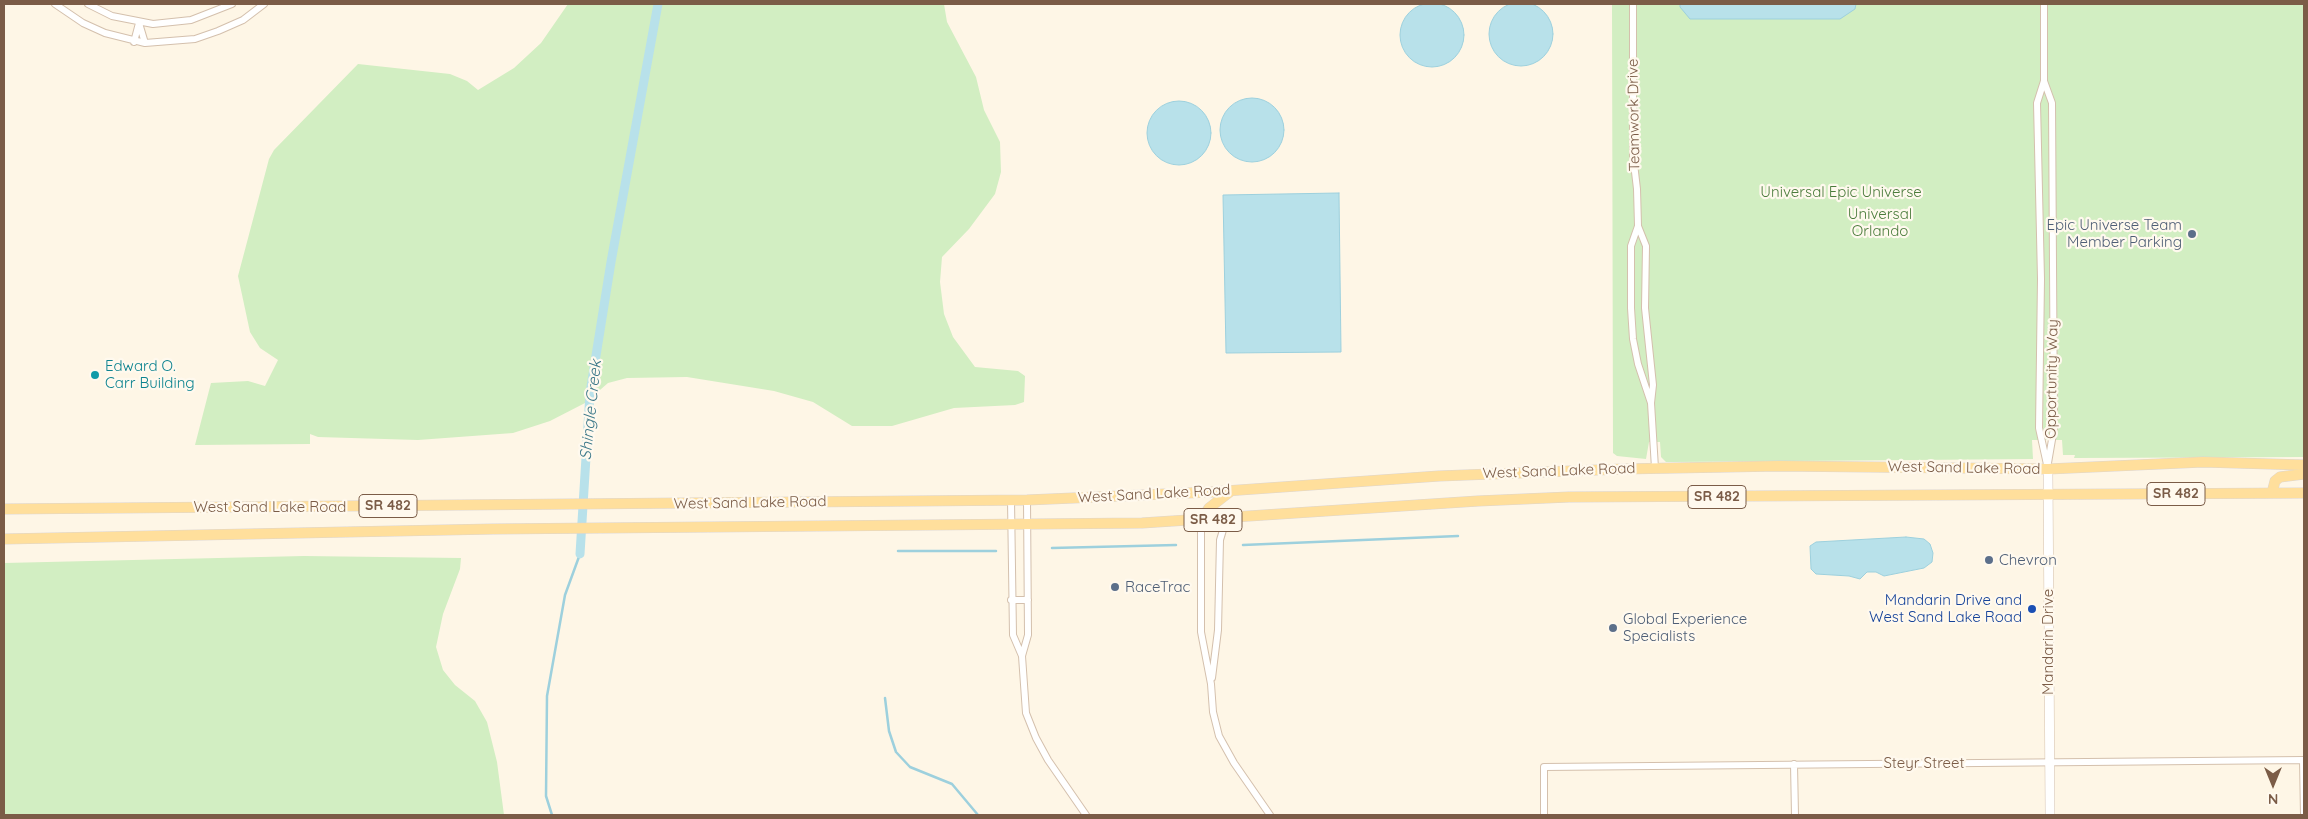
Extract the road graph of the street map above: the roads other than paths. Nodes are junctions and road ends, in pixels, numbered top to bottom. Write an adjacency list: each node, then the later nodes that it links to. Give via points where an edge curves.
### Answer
1 (55, 4): 8 (street, via 99,30)
2 (88, 4): 7 (street, via 112,16)
3 (232, 4): 7 (street, via 191,20)
4 (264, 4): 9 (street, via 243,20 218,31 195,38)
5 (1633, 4): 11 (street, Teamwork Drive, via 1633,155)
6 (2044, 4): 10 (street, Opportunity Way)
7 (139, 23): 8 (street); 9 (street)
8 (134, 42): 9 (street)
9 (146, 43)
10 (2044, 81): 15 (street, Opportunity Way, via 2052,103 2054,428); 15 (street, Opportunity Way, via 2037,104 2041,279 2039,428)
11 (1638, 226): 12 (street, Teamwork Drive, via 1646,246 1645,308); 12 (street, Teamwork Drive, via 1630,246 1633,339)
12 (1651, 403): 14 (street, Teamwork Drive)
13 (2304, 465): 15 (main road, West Sand Lake Road / SR 482, via 2203,462)
14 (1655, 468): 15 (main road, West Sand Lake Road / SR 482); 17 (main road, West Sand Lake Road / SR 482, via 1439,476)
15 (2048, 469): 19 (street, Mandarin Drive)
16 (2304, 474): 18 (main road, via 2280,477 2275,481)
17 (1232, 490): 22 (main road, West Sand Lake Road / SR 482); 25 (main road, via 1209,508)
18 (2272, 493): 19 (main road, West Sand Lake Road / SR 482); 20 (main road, West Sand Lake Road / SR 482)
19 (2047, 494): 24 (main road, West Sand Lake Road / SR 482, via 1569,497); 34 (street, Mandarin Drive)
20 (2304, 494)
21 (1010, 500): 22 (main road, West Sand Lake Road / SR 482); 23 (main road, West Sand Lake Road / SR 482); 26 (street)
22 (1028, 500): 27 (street)
23 (4, 509)
24 (1234, 519): 25 (main road, West Sand Lake Road / SR 482); 32 (street, via 1223,530 1220,540 1218,630)
25 (1200, 521): 27 (main road, West Sand Lake Road / SR 482); 32 (street, via 1201,632)
26 (1011, 525): 27 (main road, West Sand Lake Road / SR 482); 28 (main road, West Sand Lake Road / SR 482, via 682,527); 29 (street)
27 (1028, 525): 30 (street)
28 (4, 539)
29 (1012, 600): 30 (street); 31 (street, via 1014,635)
30 (1028, 600): 31 (street, via 1028,636)
31 (1022, 656): 36 (street, via 1026,712 1036,738)
32 (1211, 684): 37 (street, via 1219,736)
33 (2304, 760): 34 (street, Steyr Street); 41 (street)
34 (2049, 762): 35 (street, Steyr Street); 40 (street, Mandarin Drive)
35 (1794, 764): 38 (street, Steyr Street, via 1544,766); 39 (street)
36 (1086, 815)
37 (1270, 815)
38 (1544, 815)
39 (1795, 815)
40 (2050, 815)
41 (2304, 815)

